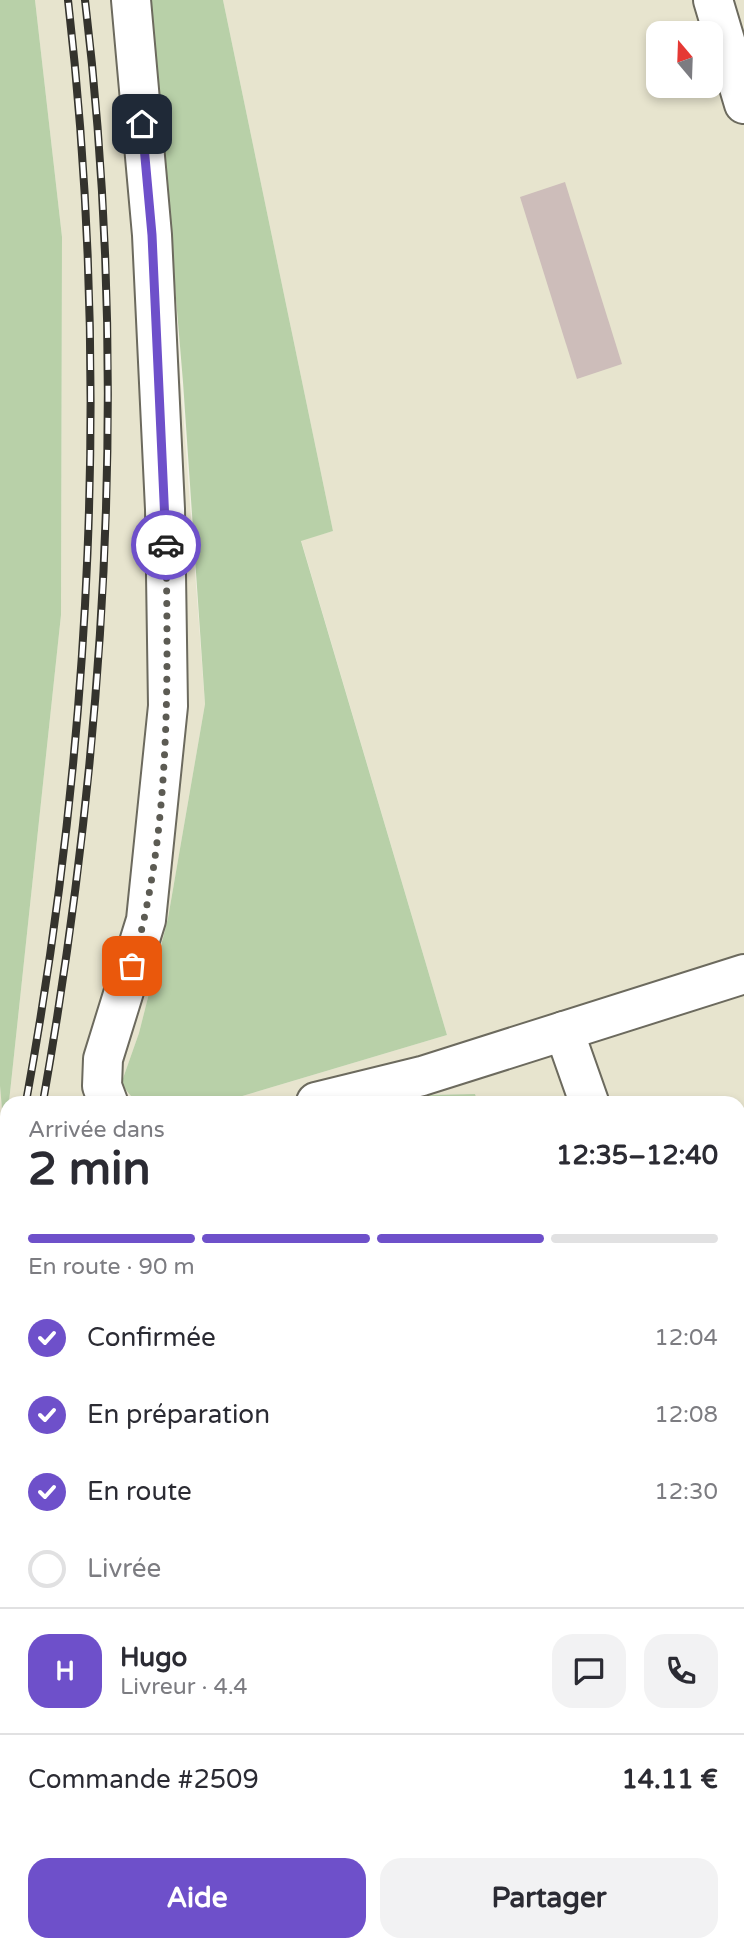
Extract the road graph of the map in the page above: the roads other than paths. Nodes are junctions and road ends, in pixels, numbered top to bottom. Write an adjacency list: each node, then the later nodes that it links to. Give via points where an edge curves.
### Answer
1 (131, 0): 6 (main road, via 152,235 165,509 168,706 146,920 103,1059)
2 (713, 0): 3 (main road)
3 (744, 104)
4 (744, 974): 5 (main road)
5 (564, 1031): 7 (main road, via 422,1076); 8 (main road)
6 (106, 1096)
7 (340, 1096)
8 (587, 1096)

